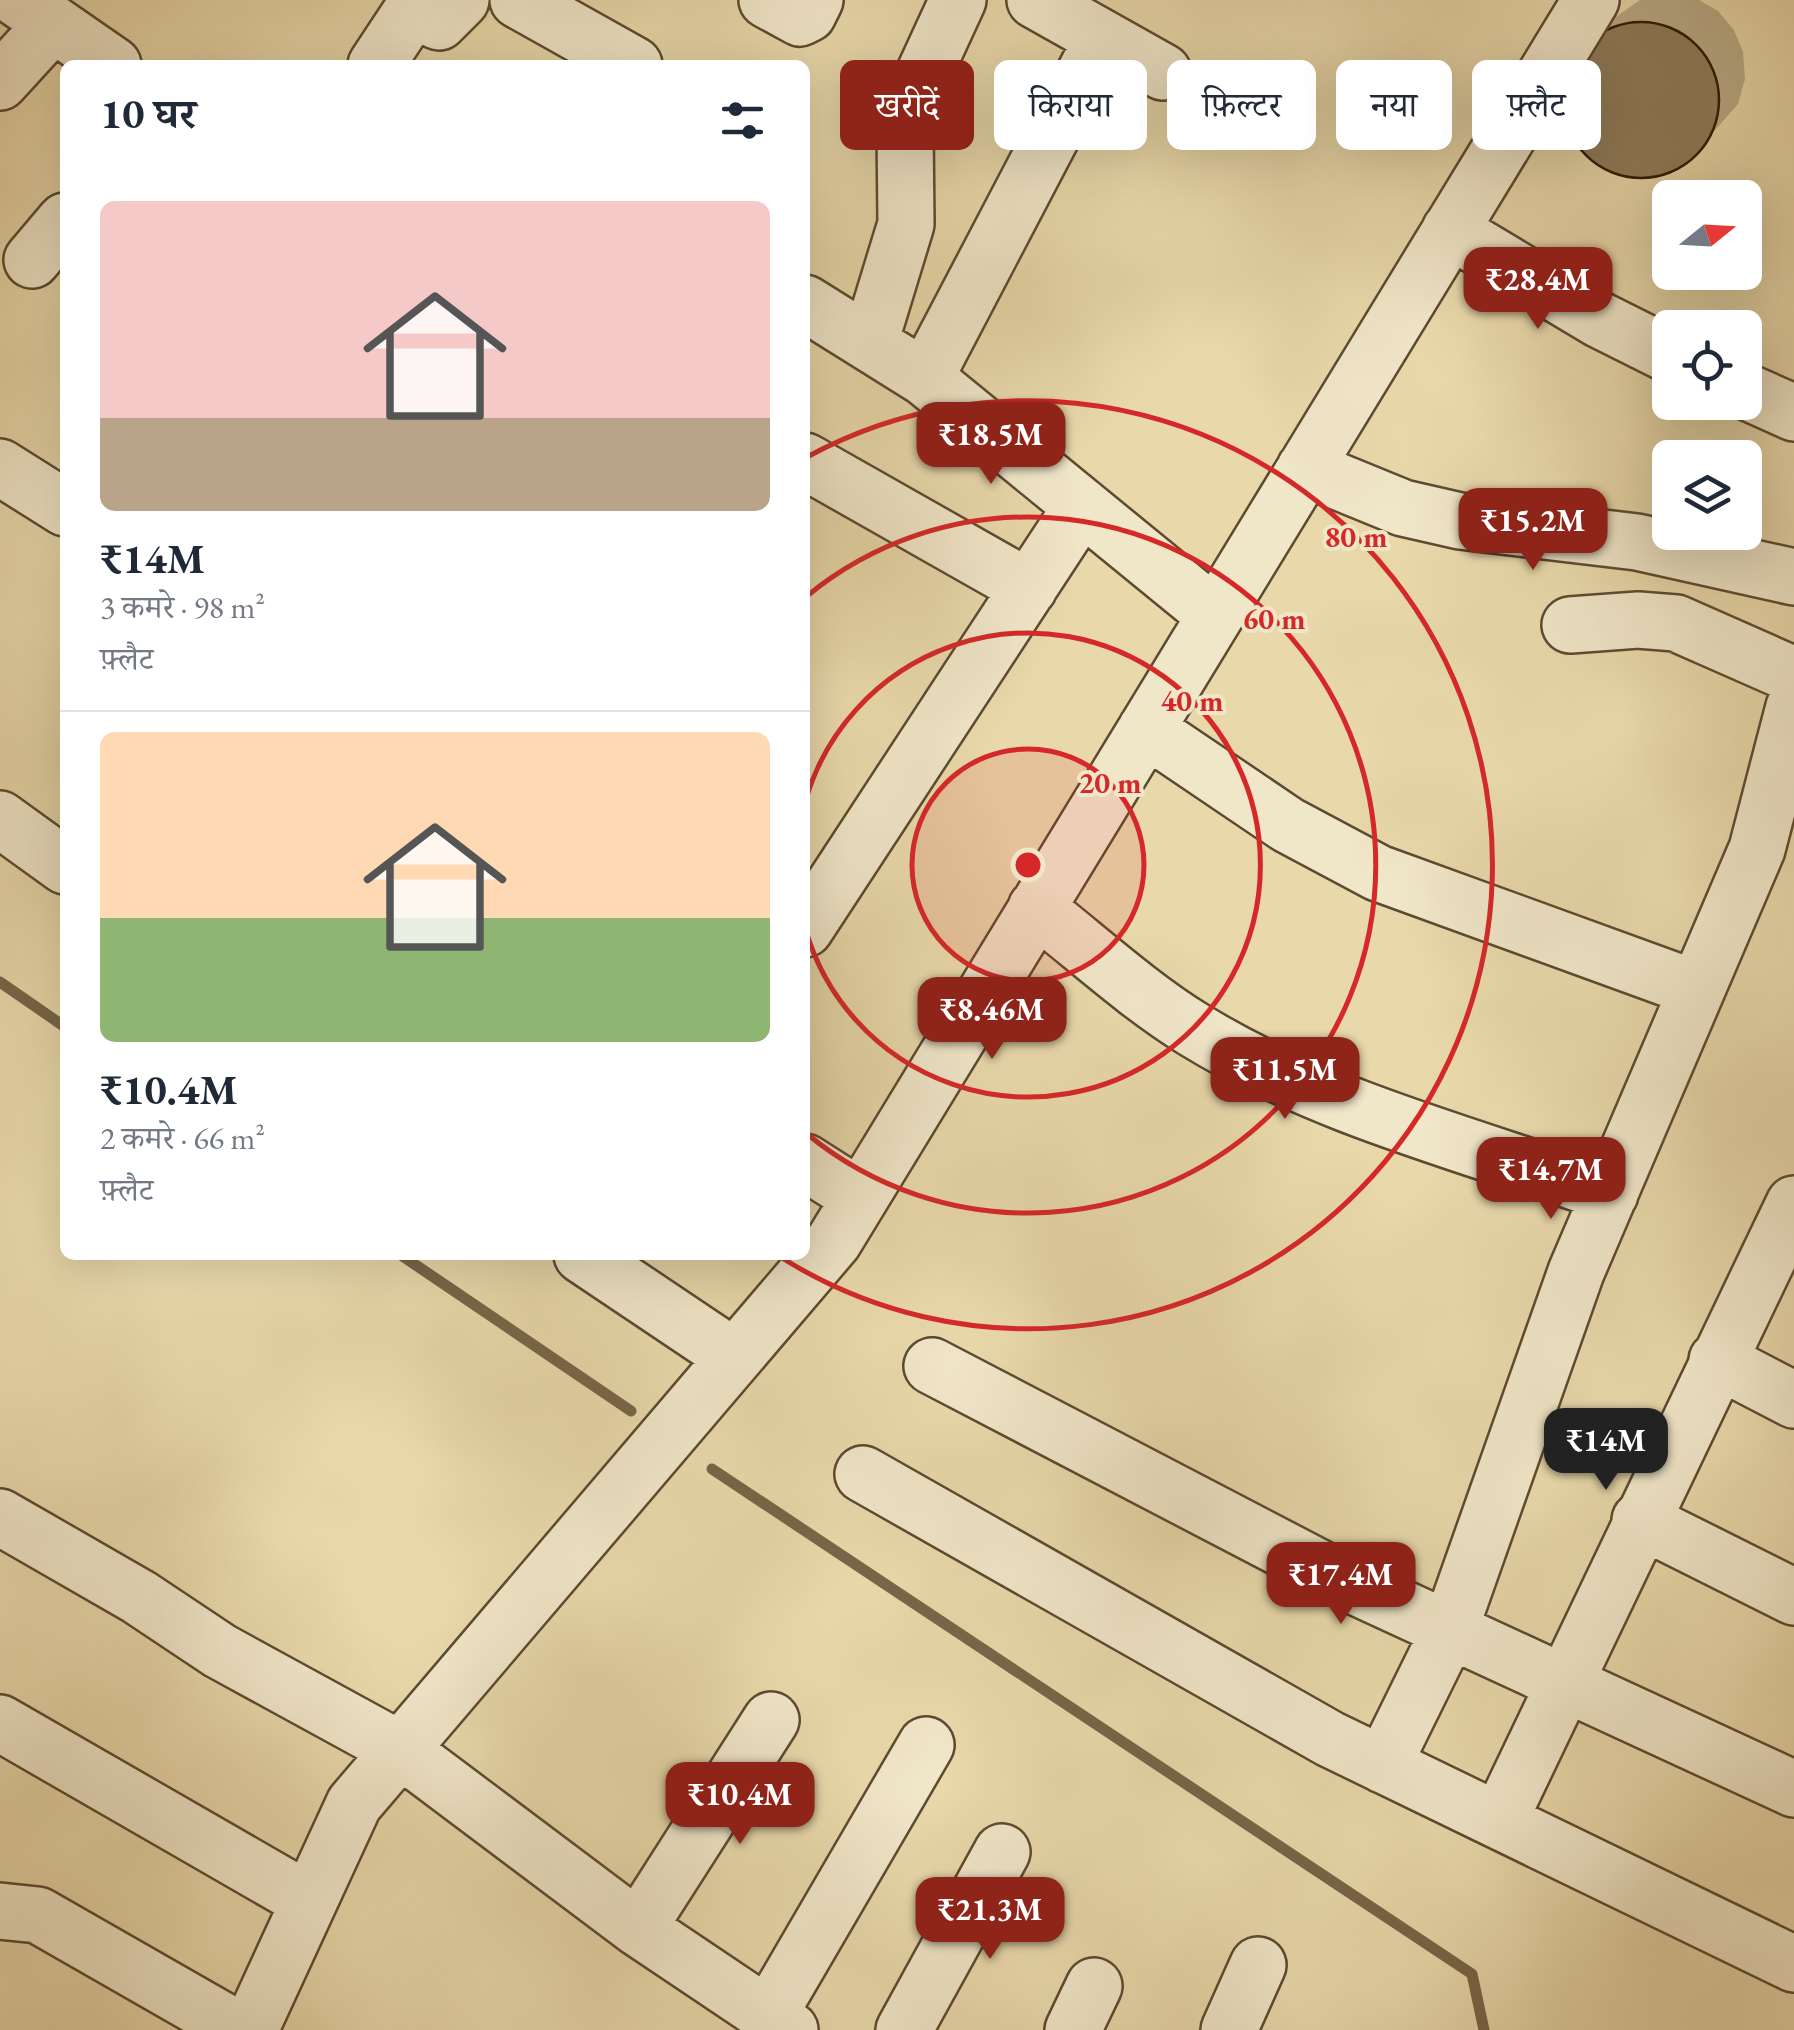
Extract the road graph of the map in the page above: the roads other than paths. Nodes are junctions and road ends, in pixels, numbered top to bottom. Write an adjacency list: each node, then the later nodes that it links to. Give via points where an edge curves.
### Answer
1 (461, 0): 11 (street, via 439,22 410,15)
2 (518, 0): 12 (street)
3 (767, 0): 4 (street, via 800,18)
4 (815, 0)
5 (958, 0): 17 (street, via 911,102 906,224)
6 (1034, 0): 9 (street)
7 (1591, 0): 15 (street)
8 (36, 12): 10 (street); 14 (street)
9 (1102, 38): 13 (street); 19 (street)
10 (106, 60)
11 (379, 60)
12 (625, 60)
13 (1163, 72)
14 (0, 82)
15 (1450, 230): 18 (street); 24 (street)
16 (810, 306): 17 (street)
17 (870, 342): 19 (street)
18 (1652, 346)
19 (925, 378): 26 (street)
20 (1762, 399): 21 (street)
21 (1794, 413)
22 (810, 464): 28 (street)
23 (0, 467): 25 (street)
24 (1305, 468): 27 (street, via 1441,517 1636,542); 29 (street)
25 (60, 505)
26 (1082, 506): 28 (street); 29 (street)
27 (1794, 577)
28 (1028, 588): 36 (street)
29 (1215, 615): 33 (street)
30 (1570, 626): 31 (street, via 1676,623)
31 (1794, 675)
32 (1794, 707): 38 (street, via 1757,849)
33 (1146, 730): 37 (street); 38 (street, via 1288,825 1378,873)
34 (0, 819): 35 (street)
35 (60, 862)
36 (812, 901)
37 (1036, 908): 40 (street, via 1192,1028 1270,1068 1335,1098); 41 (street)
38 (1697, 988): 40 (street)
39 (810, 1165): 41 (street)
40 (1610, 1194): 52 (street)
41 (860, 1197): 44 (street, via 834,1240)
42 (1794, 1204): 45 (street)
43 (589, 1260): 44 (street)
44 (734, 1358): 57 (street)
45 (1717, 1360): 47 (street); 50 (street)
46 (932, 1366): 52 (street, via 1350,1584)
47 (1794, 1400)
48 (863, 1474): 58 (street)
49 (0, 1518): 57 (street)
50 (1640, 1520): 51 (street); 53 (street)
51 (1794, 1596)
52 (1450, 1629): 53 (street); 58 (street)
53 (1564, 1679): 59 (street); 60 (street)
54 (771, 1720): 64 (street)
55 (0, 1723): 62 (street)
56 (926, 1745): 67 (street)
57 (401, 1750): 62 (street, via 354,1804); 64 (street)
58 (1383, 1764): 60 (street)
59 (1794, 1788)
60 (1499, 1821): 65 (street)
61 (1002, 1852): 70 (street)
62 (310, 1901): 69 (street)
63 (0, 1910): 68 (street, via 38,1915)
64 (638, 1928): 67 (street)
65 (1794, 1964)
66 (1258, 1965): 71 (street)
67 (779, 2023)
68 (239, 2030)
69 (250, 2030)
70 (904, 2030)
71 (1229, 2030)

